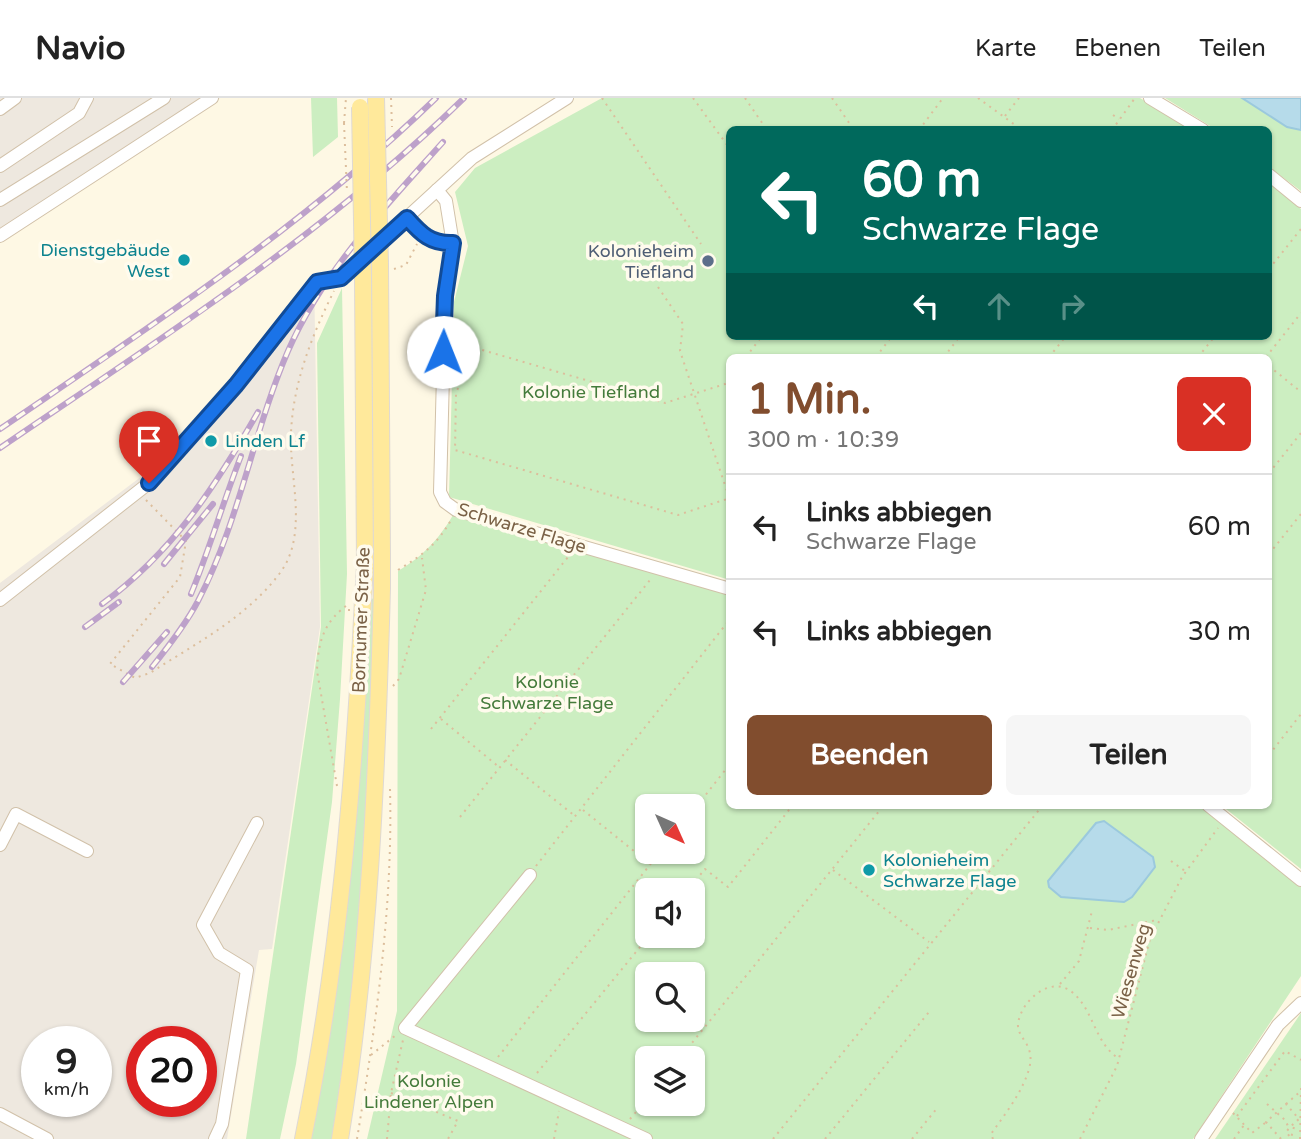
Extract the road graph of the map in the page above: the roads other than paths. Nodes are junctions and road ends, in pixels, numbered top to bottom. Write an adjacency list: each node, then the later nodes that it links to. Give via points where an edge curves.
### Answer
1 (15, 98): 9 (street)
2 (86, 98): 11 (street, via 79,113)
3 (164, 98): 14 (street)
4 (212, 98): 17 (street)
5 (376, 98): 32 (main road, Bornumer Straße, bridge, via 387,266 382,588 370,873 357,1020)
6 (567, 98): 13 (street, via 472,158)
7 (1150, 98): 10 (street)
8 (360, 103): 31 (main road, Bornumer Straße, bridge, via 365,566 345,866)
9 (0, 109)
10 (1196, 126)
11 (0, 166)
12 (1272, 177): 15 (street)
13 (437, 190): 16 (street); 18 (street, Schwarze Flage, via 446,201)
14 (0, 200)
15 (1301, 201)
16 (407, 218): 18 (street, via 437,244); 20 (street, via 341,278 317,282 236,385 139,492)
17 (0, 236)
18 (453, 243): 19 (street, Schwarze Flage, via 445,296 440,492 445,502 456,510)
19 (726, 588)
20 (0, 600)
21 (1213, 809): 26 (street)
22 (257, 822): 30 (street, via 203,925 219,953 247,970 222,1124)
23 (0, 845): 24 (street, via 16,814)
24 (87, 851)
25 (530, 875): 33 (street, via 405,1028)
26 (1301, 880)
27 (1301, 1003): 34 (street, via 1278,1025)
28 (0, 1114): 29 (street)
29 (47, 1139)
30 (215, 1139)
31 (303, 1139)
32 (340, 1139)
33 (646, 1139)
34 (1201, 1139)

